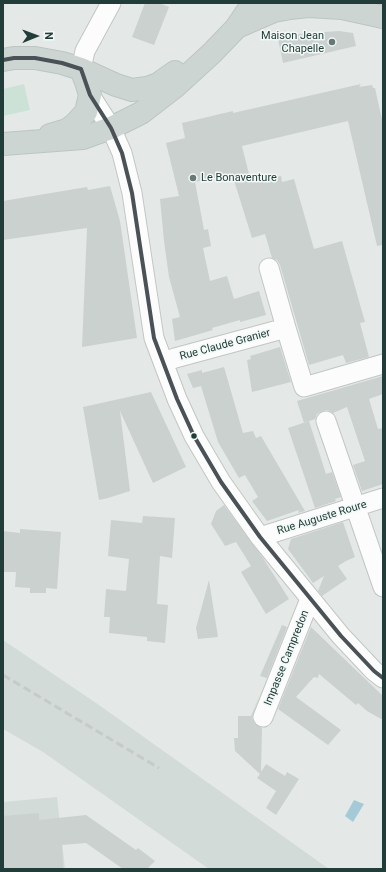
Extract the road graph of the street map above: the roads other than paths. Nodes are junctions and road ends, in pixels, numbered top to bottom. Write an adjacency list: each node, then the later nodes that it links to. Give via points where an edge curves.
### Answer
1 (111, 3): 8 (street, via 85,51)
2 (237, 3): 8 (main road, via 198,51 171,76 158,84 132,90)
3 (253, 3): 6 (main road)
4 (357, 3): 5 (main road)
5 (383, 17): 6 (main road, via 342,8 308,6 274,12)
6 (236, 28): 10 (main road, via 176,86 140,113)
7 (3, 60): 8 (main road, via 35,58)
8 (81, 69): 9 (main road)
9 (90, 95): 10 (street); 11 (main road, via 86,112 67,130)
10 (111, 128): 11 (main road, via 83,138); 15 (street, via 122,153 132,193 154,338)
11 (26, 142): 12 (main road)
12 (3, 144)
13 (269, 268): 14 (street)
14 (286, 328): 15 (street, Rue Claude Granier); 16 (street, via 304,387)
15 (164, 362): 20 (street, via 177,400 194,436 221,482)
16 (383, 364)
17 (326, 421): 19 (street)
18 (383, 498): 19 (street, Rue Auguste Roure)
19 (355, 507): 20 (street, Rue Auguste Roure); 21 (street)
20 (260, 537): 22 (street)
21 (383, 587)
22 (310, 599): 23 (street, via 341,636); 24 (street, Impasse Campredon)
23 (383, 678)
24 (263, 717)

